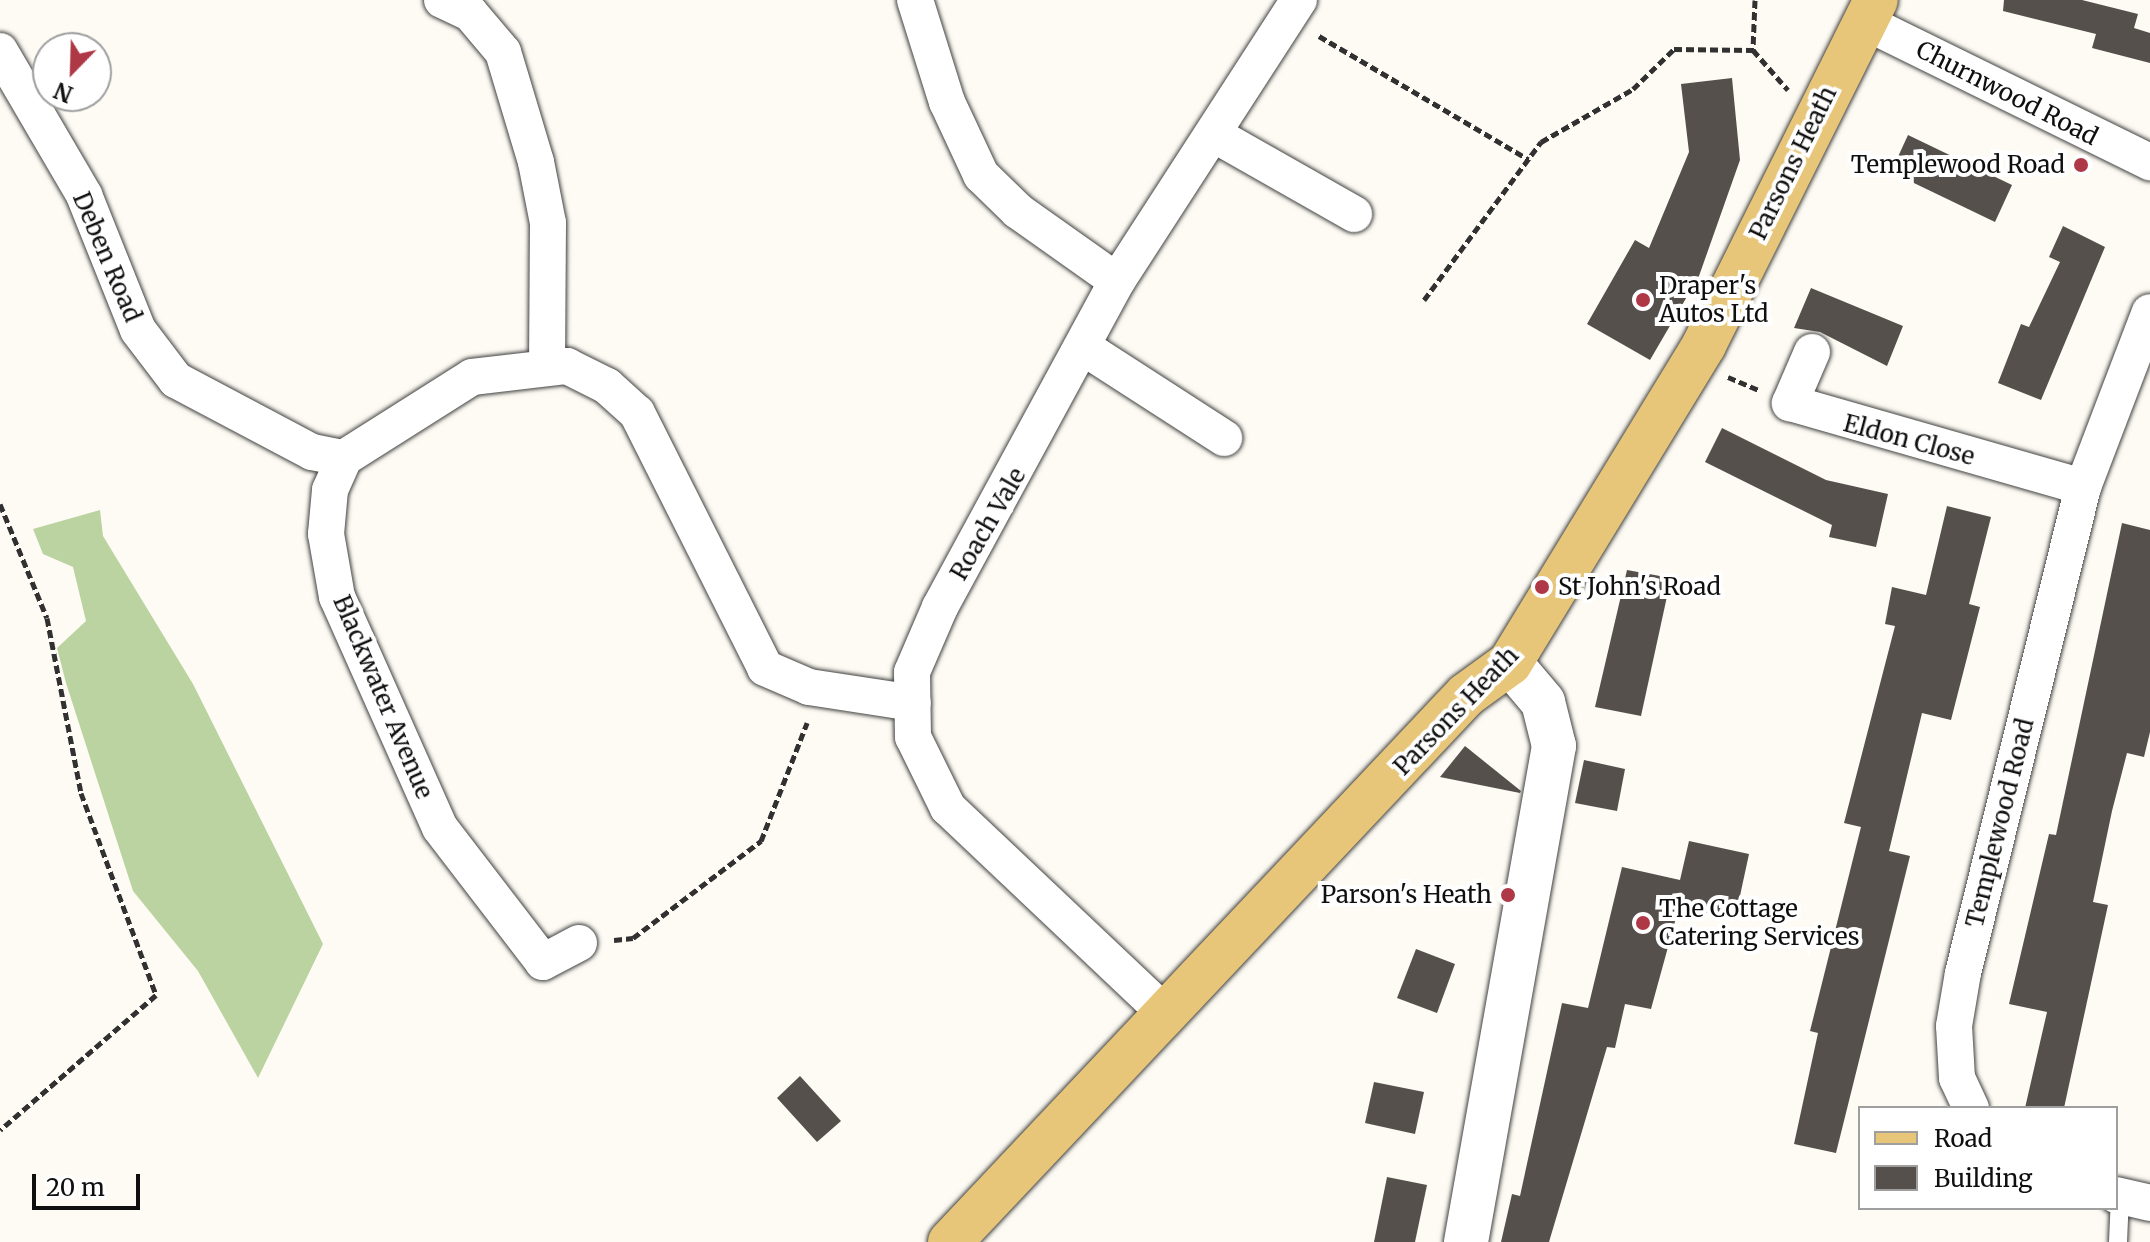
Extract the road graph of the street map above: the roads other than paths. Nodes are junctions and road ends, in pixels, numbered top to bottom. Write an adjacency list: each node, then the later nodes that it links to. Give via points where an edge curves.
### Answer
1 (442, 0): 13 (street, via 470,13 503,52 536,162 548,223)
2 (915, 0): 9 (street, via 947,102 981,175 1018,211)
3 (1293, 9): 6 (street, Roach Vale)
4 (1870, 11): 7 (street, Churnwood Road); 17 (main road, Parsons Heath, via 1694,363)
5 (0, 51): 15 (street, Deben Road, via 84,195 138,330 176,380 312,452)
6 (1215, 135): 8 (street); 9 (street, Roach Vale)
7 (2150, 162)
8 (1354, 214)
9 (1117, 281): 11 (street, Roach Vale)
10 (2150, 312): 16 (street, Templewood Road)
11 (1083, 347): 14 (street); 18 (street, Roach Vale, via 940,607 912,672)
12 (1812, 352): 16 (street, Eldon Close, via 1790,403)
13 (547, 365): 15 (street, via 472,377); 18 (street, via 607,386 637,413 765,668 821,689)
14 (1224, 438)
15 (344, 458): 19 (street, Blackwater Avenue, via 330,490 326,534 337,597 440,828 543,962)
16 (2083, 487): 21 (street, Templewood Road, via 1963,973 1954,1026 1957,1078)
17 (1510, 663): 20 (main road, Parsons Heath, via 1466,695); 24 (street, via 1543,702 1554,746)
18 (913, 703): 20 (street, Roach Vale, via 913,737 948,808)
19 (579, 943)
20 (1166, 1014): 23 (main road, Parsons Heath)
21 (1970, 1106)
22 (2129, 1198): 25 (lane)
23 (950, 1242)
24 (1466, 1242)
25 (2118, 1242)

